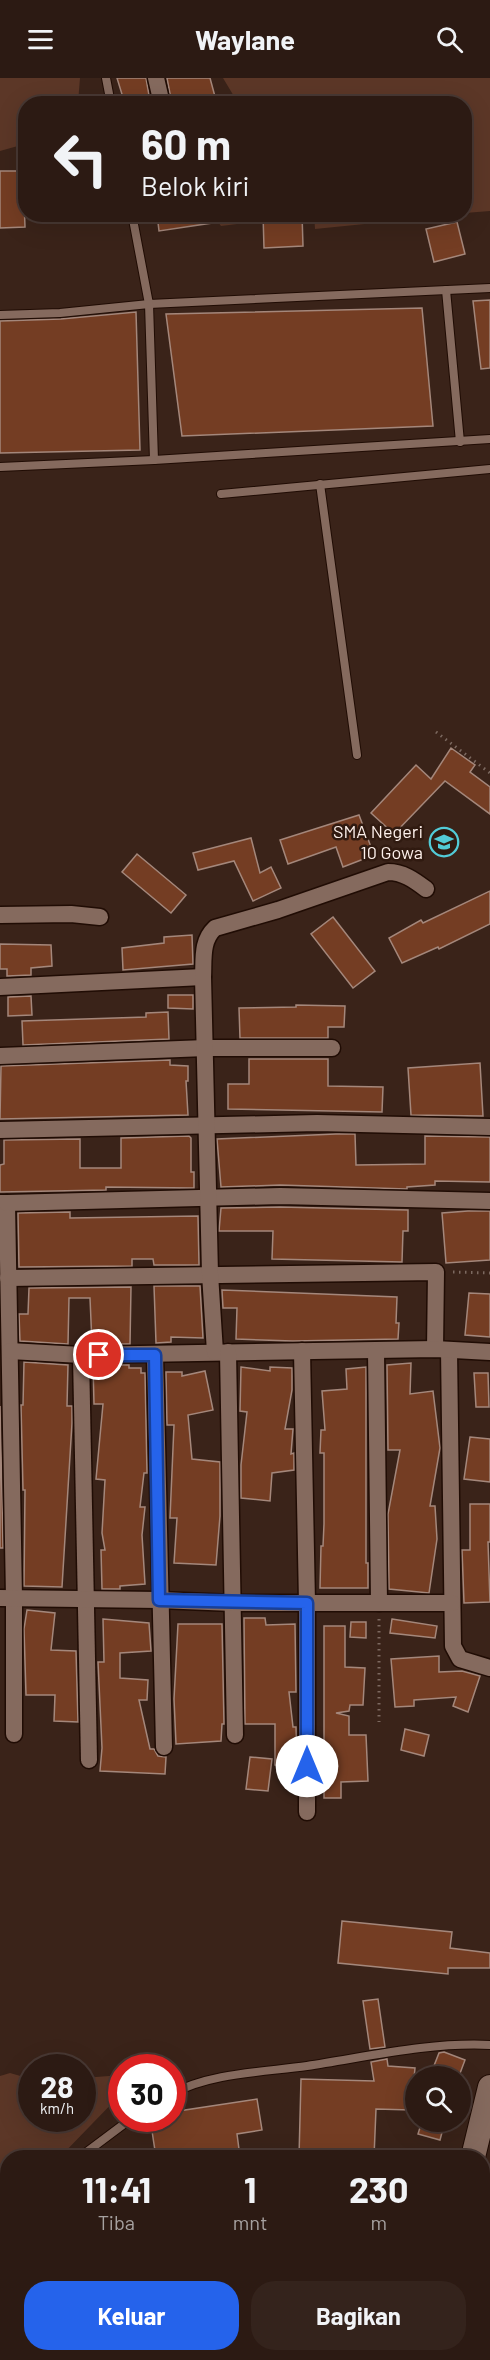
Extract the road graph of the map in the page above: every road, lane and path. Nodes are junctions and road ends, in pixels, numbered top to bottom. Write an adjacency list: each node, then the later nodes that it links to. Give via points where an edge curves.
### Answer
1 (106, 78): 3 (lane)
2 (156, 78): 4 (street)
3 (109, 96)
4 (160, 96)
5 (134, 222): 8 (lane)
6 (490, 288): 7 (lane)
7 (446, 290): 8 (lane); 11 (lane)
8 (149, 304): 9 (lane); 12 (lane)
9 (0, 315)
10 (490, 439): 11 (lane)
11 (460, 442): 12 (lane)
12 (154, 460): 13 (lane)
13 (0, 467)
14 (490, 469): 15 (lane)
15 (320, 484): 16 (lane); 18 (lane)
16 (221, 494)
17 (436, 732): 19 (path)
18 (357, 755)
19 (490, 772)
20 (426, 889): 23 (street, via 405,875 388,872 215,928 204,944)
21 (0, 915): 22 (street)
22 (100, 917)
23 (203, 977): 24 (street); 25 (street)
24 (0, 987)
25 (206, 1048): 26 (street); 27 (street); 28 (street)
26 (332, 1048)
27 (0, 1056)
28 (206, 1126): 29 (street, via 317,1123); 30 (street); 31 (street)
29 (490, 1127)
30 (0, 1130)
31 (209, 1199): 32 (street, via 280,1196); 33 (street); 36 (street)
32 (490, 1201)
33 (4, 1203): 37 (street)
34 (436, 1272): 35 (path); 36 (street); 38 (street)
35 (490, 1273)
36 (210, 1274): 37 (street); 42 (street)
37 (8, 1278): 39 (street)
38 (442, 1350): 41 (street); 43 (street); 52 (street)
39 (10, 1351): 44 (street); 46 (street)
40 (302, 1351): 41 (street); 42 (street); 50 (street)
41 (376, 1351): 51 (street)
42 (222, 1352): 45 (street); 49 (street)
43 (490, 1352)
44 (81, 1355): 45 (street); 47 (street)
45 (155, 1355): 48 (street)
46 (7, 1598): 47 (street); 55 (street)
47 (87, 1599): 48 (street); 58 (street)
48 (159, 1600): 49 (street); 57 (street)
49 (233, 1603): 50 (street); 56 (street)
50 (307, 1603): 51 (street); 59 (street)
51 (379, 1603): 52 (street); 54 (path)
52 (452, 1603): 53 (street, via 453,1646 458,1658)
53 (490, 1668)
54 (379, 1722)
55 (14, 1734)
56 (235, 1735)
57 (164, 1747)
58 (89, 1760)
59 (307, 1812)
60 (490, 2045): 61 (lane, via 403,2050)
61 (186, 2087)
62 (490, 2087): 65 (street)
63 (113, 2132): 64 (lane)
64 (89, 2150)
65 (475, 2150)

